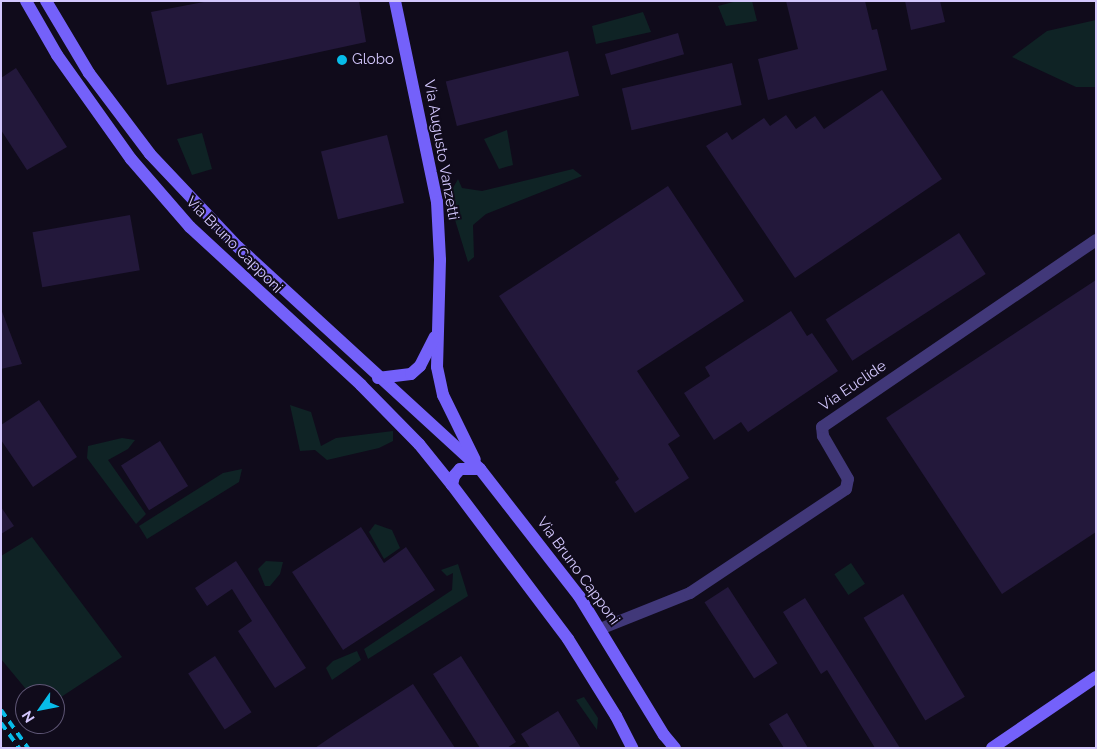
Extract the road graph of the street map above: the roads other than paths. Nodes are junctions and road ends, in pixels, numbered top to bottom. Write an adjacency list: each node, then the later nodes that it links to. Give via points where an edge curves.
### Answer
1 (26, 1): 8 (main road, Via Bruno Capponi, via 57,55 131,159 190,227 360,385 419,444)
2 (46, 1): 6 (main road, Via Bruno Capponi, via 88,73 150,154 238,247)
3 (395, 1): 5 (main road, Via Augusto Vanzetti, via 437,202 440,260)
4 (1096, 240): 9 (street, Via Euclide, via 822,427 823,436 848,479 846,489 690,593)
5 (435, 337): 6 (main road, Via Augusto Vanzetti, via 420,366 412,374); 7 (main road, Via Augusto Vanzetti, via 443,395)
6 (378, 378): 7 (main road, Via Bruno Capponi)
7 (480, 469): 8 (main road, via 460,469); 9 (main road, Via Bruno Capponi, via 579,596)
8 (452, 485): 11 (main road, Via Bruno Capponi, via 568,639)
9 (600, 629): 12 (main road, Via Bruno Capponi)
10 (1096, 677): 13 (main road)
11 (632, 748)
12 (675, 748)
13 (992, 748)

